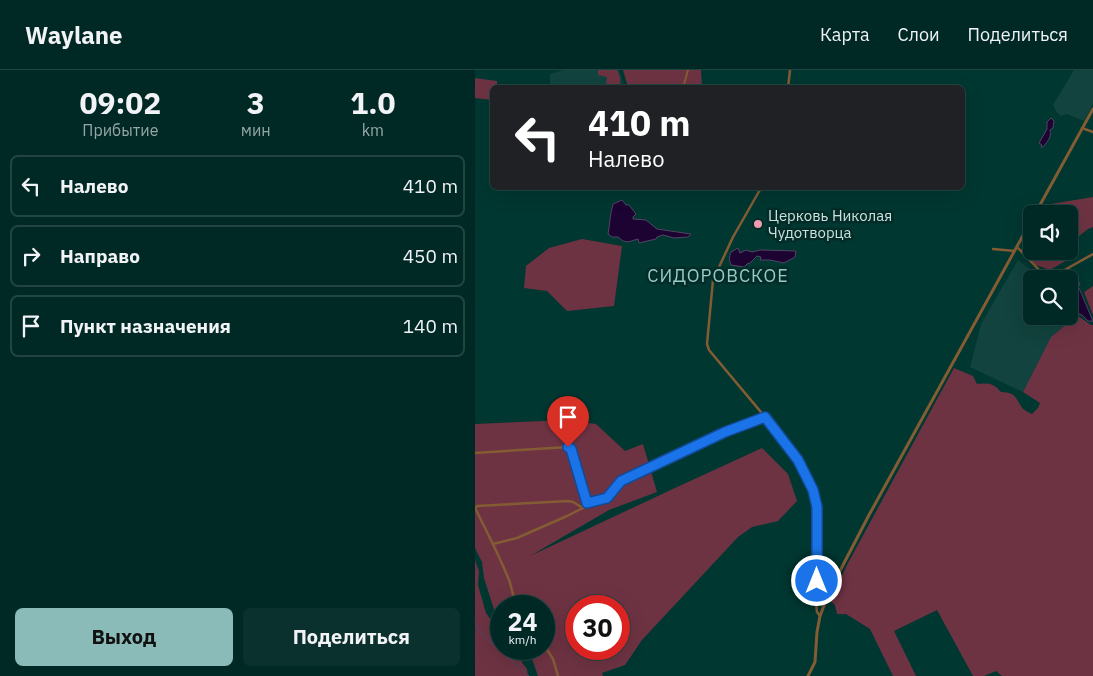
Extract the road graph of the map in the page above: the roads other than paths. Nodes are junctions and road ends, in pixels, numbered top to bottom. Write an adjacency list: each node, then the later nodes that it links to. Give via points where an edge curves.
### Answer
1 (688, 70): 3 (street)
2 (791, 70): 4 (street)
3 (684, 85)
4 (788, 85)
5 (1093, 109): 6 (street)
6 (1082, 128): 7 (street); 9 (street)
7 (1093, 132)
8 (760, 190): 15 (street, via 713,280 707,344)
9 (1040, 205)
10 (1023, 236): 11 (street)
11 (1017, 247): 13 (street); 14 (street, via 1044,276 1052,277)
12 (993, 249): 13 (street)
13 (1015, 251): 22 (street, via 846,559)
14 (1093, 254)
15 (765, 417): 17 (street, via 725,432 621,481 607,498); 22 (street, via 798,460 813,490 817,507 816,603)
16 (475, 453): 17 (street, via 568,447)
17 (587, 503): 19 (street)
18 (475, 508): 19 (street, via 568,501); 20 (street)
19 (583, 508): 20 (street, via 517,538)
20 (493, 544): 21 (street)
21 (514, 595)
22 (820, 616): 25 (street, via 815,662)
23 (554, 660): 24 (street)
24 (558, 676)
25 (808, 676)

